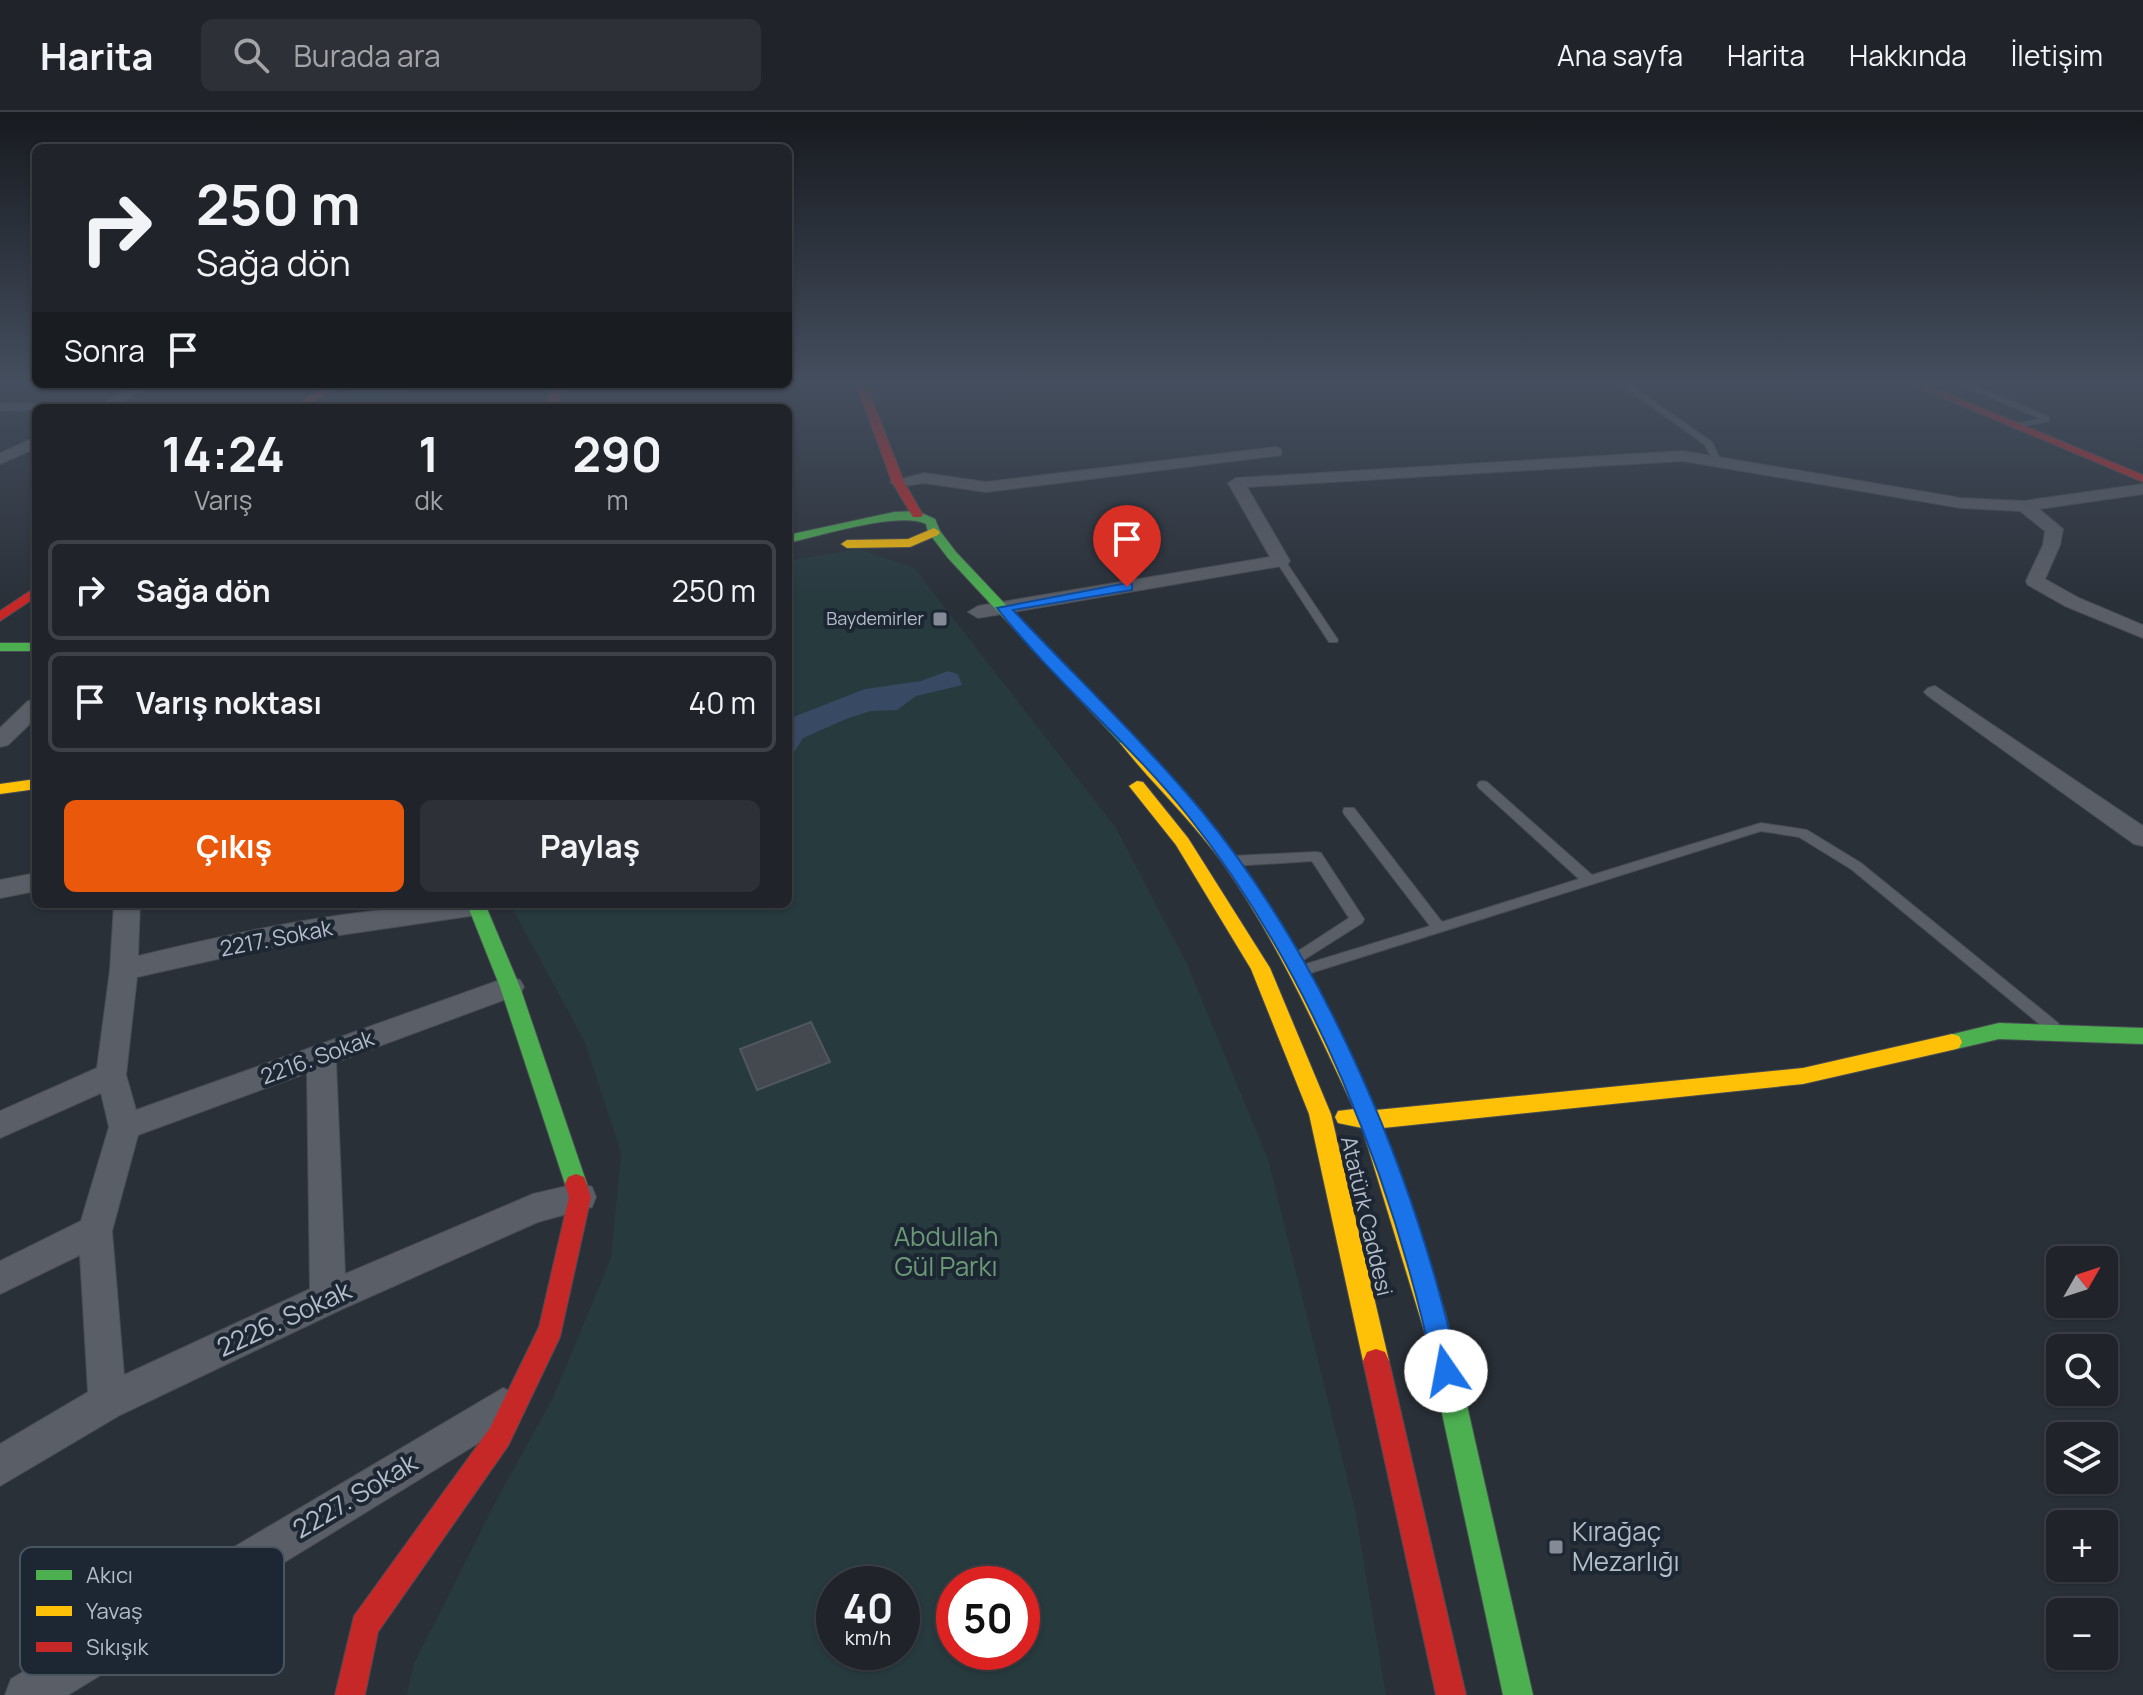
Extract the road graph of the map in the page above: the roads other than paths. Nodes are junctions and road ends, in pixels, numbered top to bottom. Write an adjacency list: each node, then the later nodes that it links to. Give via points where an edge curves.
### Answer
1 (870, 455): 12 (main road, via 887,507)
2 (888, 455): 8 (main road)
3 (1252, 455): 8 (street, via 986,487 924,478)
4 (1714, 455): 6 (lane)
5 (2086, 455): 7 (main road)
6 (1716, 459): 10 (street, via 1792,477 1961,503); 19 (street, via 1683,456 1236,483)
7 (2143, 479)
8 (898, 482): 11 (main road)
9 (2143, 489): 10 (street)
10 (2024, 506): 24 (street, via 2054,529 2053,549 2039,565 2035,581)
11 (917, 515): 12 (main road); 13 (main road, via 931,522)
12 (882, 520): 14 (main road); 15 (main road, via 874,534)
13 (934, 532): 16 (main road); 21 (main road)
14 (792, 538)
15 (889, 542): 16 (main road); 17 (main road)
16 (910, 543): 18 (main road)
17 (792, 545)
18 (928, 561)
19 (1281, 561): 21 (street); 25 (lane)
20 (32, 594): 23 (main road)
21 (1004, 608): 22 (street); 37 (main road, via 1193,812)
22 (978, 612)
23 (0, 617)
24 (2143, 632)
25 (1333, 640)
26 (0, 647): 27 (main road)
27 (32, 647)
28 (1935, 692): 36 (street)
29 (32, 710): 30 (street)
30 (0, 740)
31 (1126, 774): 52 (main road, Atatürk Caddesi, via 1182,842 1260,968)
32 (32, 785): 34 (main road)
33 (1483, 785): 38 (lane)
34 (0, 789)
35 (1349, 811): 44 (lane)
36 (2143, 838)
37 (1231, 862): 45 (main road); 45 (lane, via 1316,856 1357,919)
38 (1591, 882): 44 (lane); 48 (lane, via 1761,827 1802,833 1856,866)
39 (32, 883): 40 (street)
40 (0, 889)
41 (127, 908): 46 (street)
42 (454, 908): 46 (street, 2217. Sokak)
43 (477, 908): 47 (main road)
44 (1440, 929): 45 (lane)
45 (1296, 967): 53 (main road)
46 (124, 970): 51 (street)
47 (510, 987): 50 (street, 2216. Sokak); 56 (main road)
48 (2061, 1033): 49 (main road); 53 (main road, via 1999,1031 1803,1076)
49 (2143, 1036)
50 (321, 1055): 55 (street, 2216. Sokak); 59 (street)
51 (111, 1075): 54 (street); 55 (street)
52 (1320, 1114): 53 (main road); 67 (main road, Atatürk Caddesi)
53 (1370, 1120): 68 (main road, via 1433,1312)
54 (0, 1125)
55 (125, 1127): 57 (street)
56 (580, 1197): 59 (street, 2226. Sokak, via 533,1209); 60 (main road, via 551,1329)
57 (95, 1231): 58 (street); 61 (street)
58 (0, 1278)
59 (328, 1298): 61 (street, 2226. Sokak)
60 (519, 1397): 63 (street, 2227. Sokak); 66 (main road, via 499,1437 364,1626)
61 (107, 1402): 62 (street, 2226. Sokak)
62 (0, 1466)
63 (271, 1547)
64 (60, 1675): 65 (street, 2227. Sokak)
65 (27, 1695)
66 (350, 1695)
67 (1451, 1695)
68 (1518, 1695)

